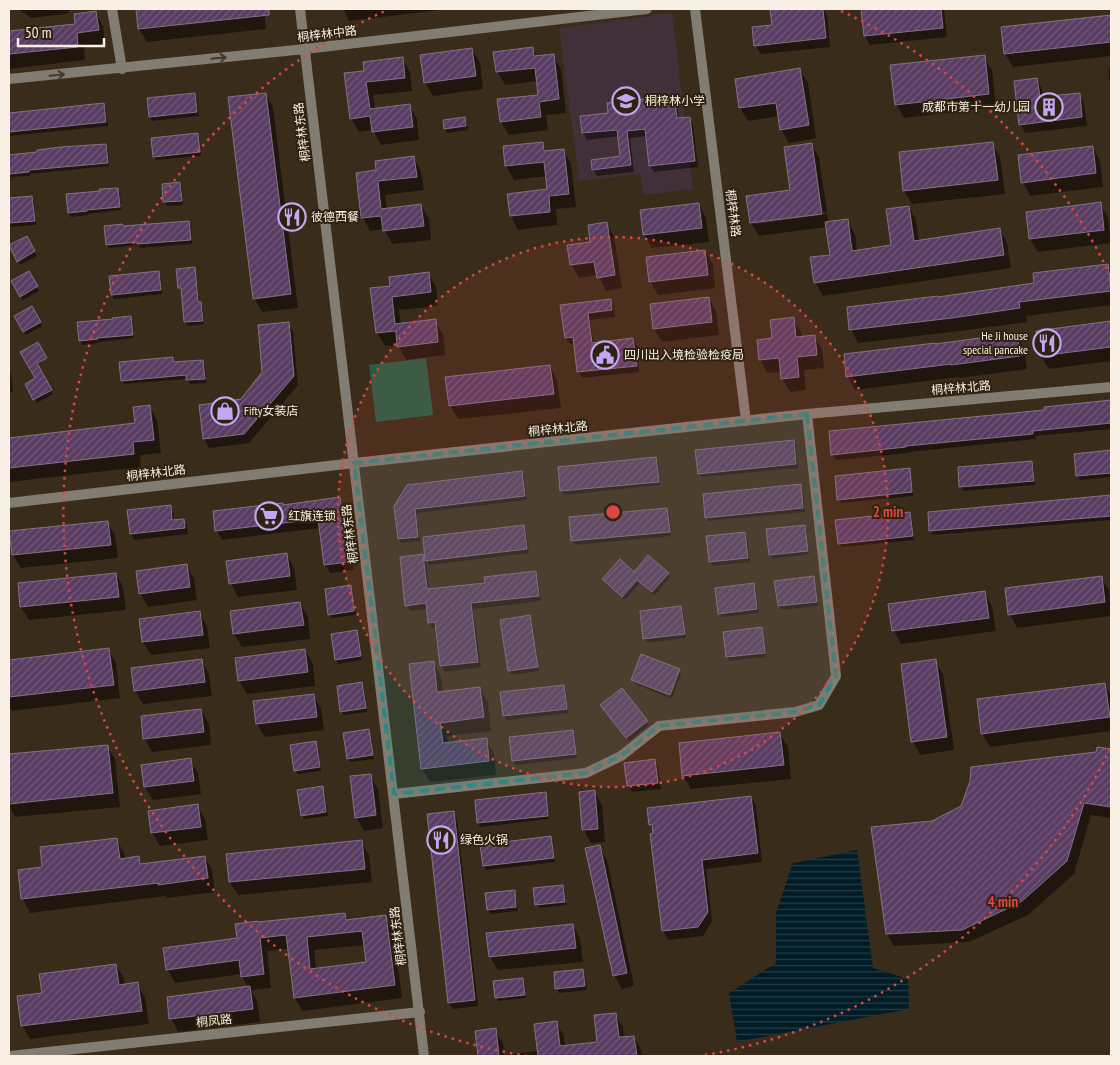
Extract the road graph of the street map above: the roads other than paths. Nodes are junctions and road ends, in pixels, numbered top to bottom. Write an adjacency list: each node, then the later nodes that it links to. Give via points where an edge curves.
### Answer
1 (112, 9): 6 (street)
2 (300, 9): 5 (street, 桐梓林东路)
3 (647, 9): 5 (street, 桐梓林中路)
4 (695, 9): 10 (street, 桐梓林路)
5 (305, 50): 6 (street, 桐梓林中路, one-way to 5); 11 (street, 桐梓林东路)
6 (122, 68): 7 (street, 桐梓林中路, one-way to 6)
7 (9, 80)
8 (1111, 387): 9 (street, 桐梓林北路)
9 (807, 414): 10 (street, 桐梓林北路); 13 (street, via 836,676 819,705 796,712 659,726 622,756 586,773)
10 (746, 421): 11 (street, 桐梓林北路)
11 (354, 463): 12 (street, 桐梓林北路); 13 (street, 桐梓林东路)
12 (9, 503)
13 (394, 794): 14 (street, 桐梓林东路)
14 (420, 1012): 15 (street, 桐凤路); 16 (street, 桐梓林东路)
15 (10, 1056)
16 (424, 1056)

